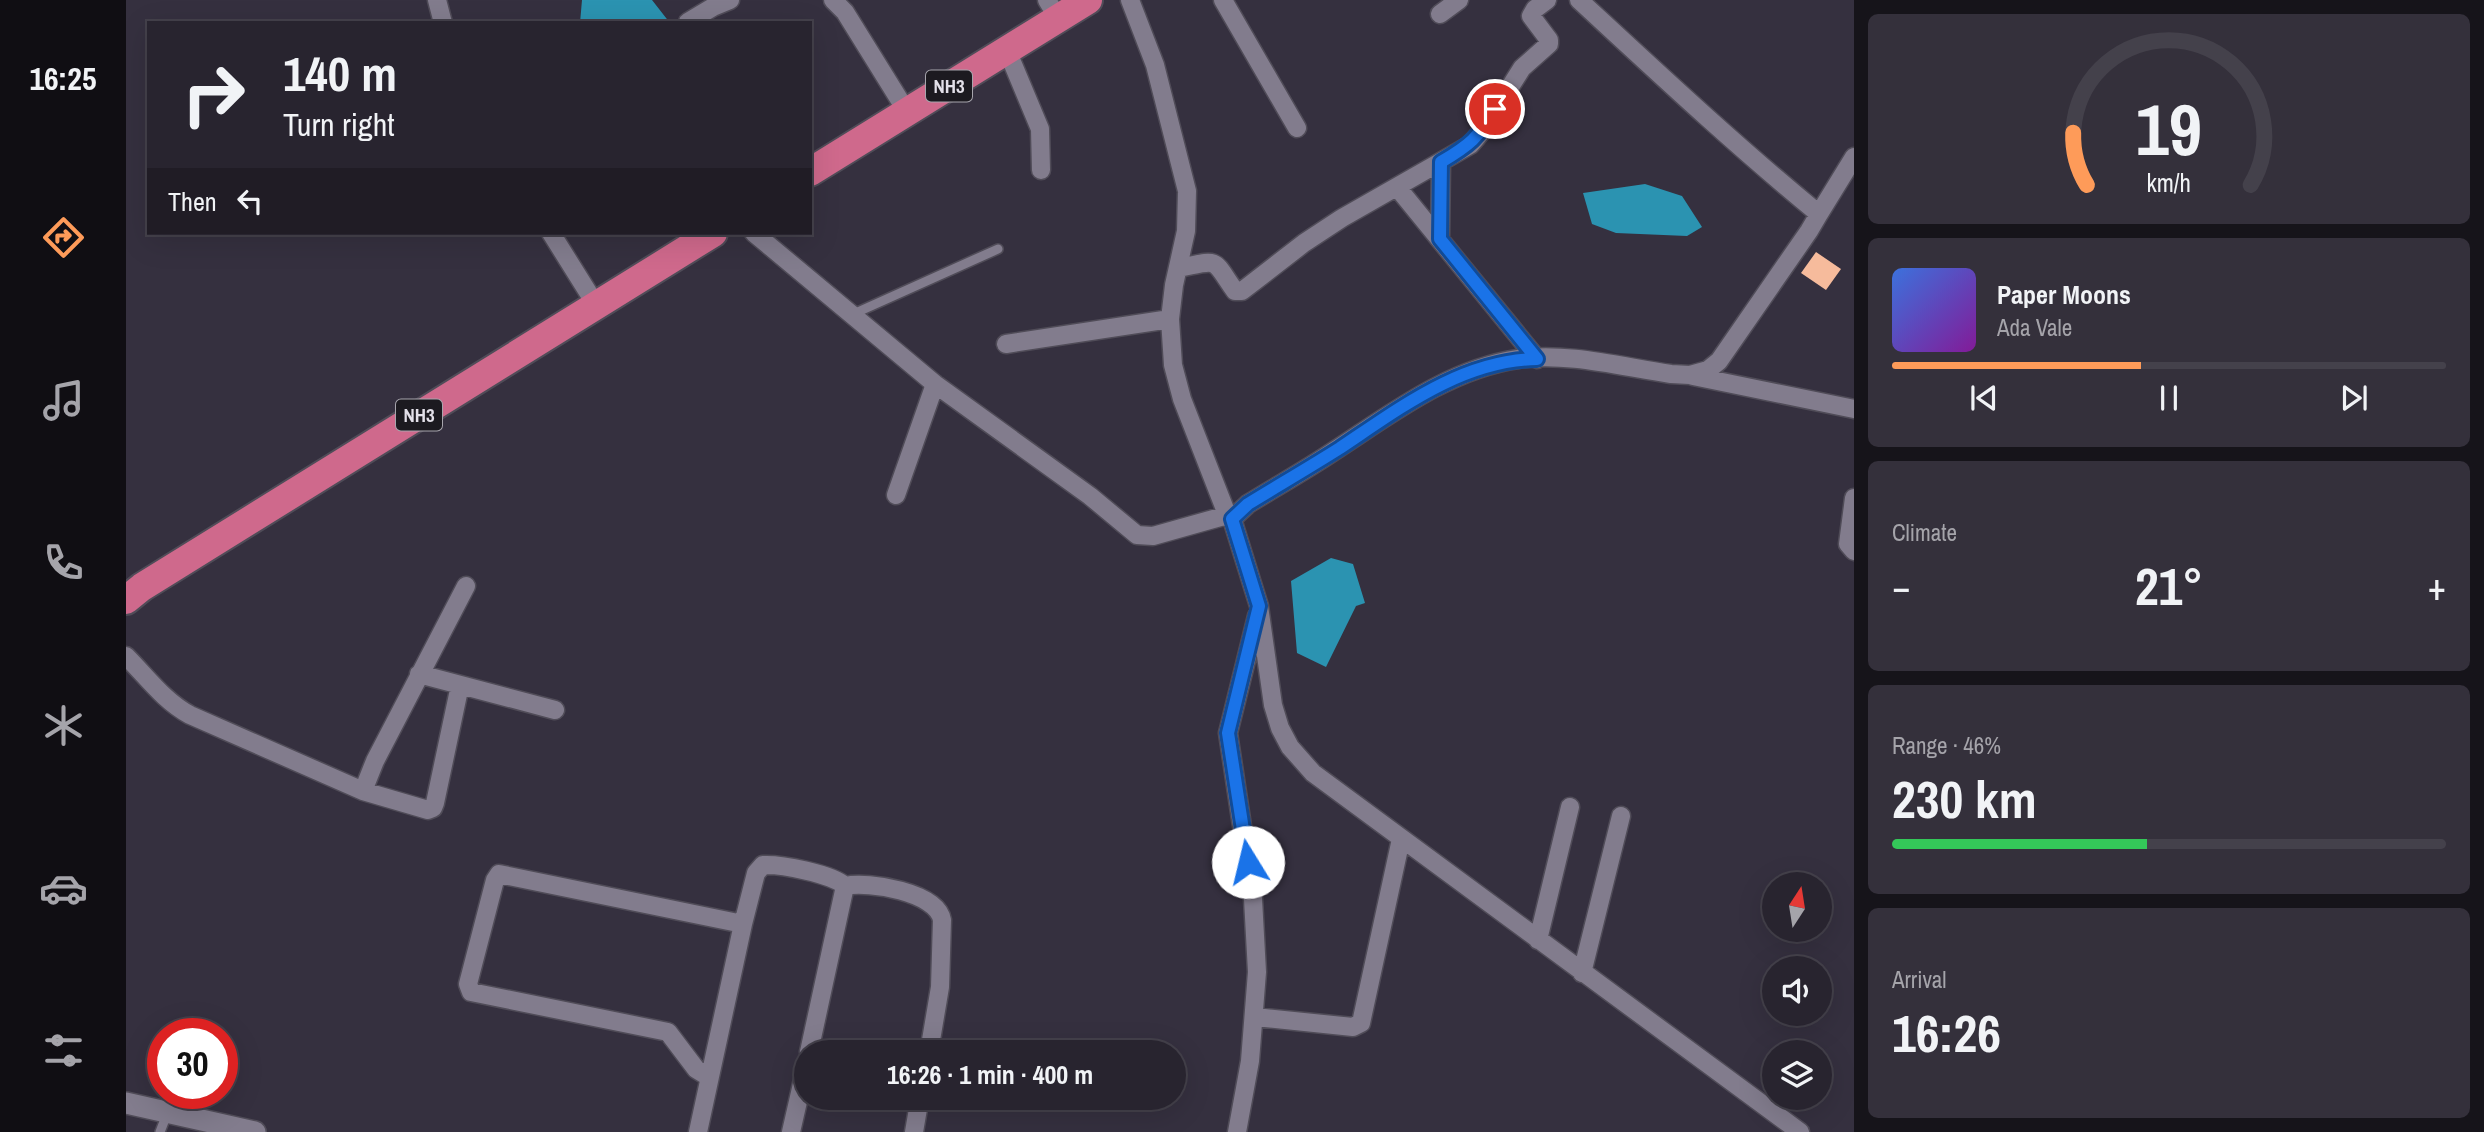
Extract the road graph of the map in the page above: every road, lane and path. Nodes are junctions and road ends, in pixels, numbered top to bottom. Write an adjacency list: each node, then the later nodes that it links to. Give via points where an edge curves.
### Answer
1 (437, 0): 12 (street)
2 (730, 0): 13 (street)
3 (833, 0): 15 (street)
4 (1087, 0): 10 (highway, NH3)
5 (1130, 0): 29 (street, via 1158,75 1187,191 1187,223)
6 (1223, 0): 16 (street)
7 (1459, 0): 11 (street)
8 (1547, 0): 18 (street, via 1531,16 1549,44 1515,77 1479,136)
9 (1579, 0): 23 (street)
10 (1052, 9): 14 (highway, NH3)
11 (1440, 14)
12 (442, 21)
13 (690, 21)
14 (1007, 51): 15 (highway, NH3); 19 (street, via 1040,129)
15 (907, 112): 20 (highway, NH3)
16 (1297, 128)
17 (1854, 158): 21 (street)
18 (1441, 162): 22 (street); 27 (street)
19 (1041, 170)
20 (812, 171)
21 (1847, 182): 23 (street)
22 (1397, 187): 27 (street); 29 (street, via 1304,243 1242,291 1235,291 1216,264)
23 (1819, 214): 35 (street, via 1727,351 1708,370)
24 (552, 235): 30 (street)
25 (710, 235): 30 (highway, NH3)
26 (756, 235): 31 (street)
27 (1440, 239): 34 (street)
28 (998, 249): 31 (lane)
29 (1178, 268): 32 (street)
30 (596, 305): 43 (highway, NH3)
31 (851, 315): 36 (street)
32 (1170, 319): 33 (street); 40 (street, via 1177,383)
33 (1006, 344)
34 (1537, 359): 35 (street); 40 (street, via 1497,363 1425,393)
35 (1690, 375): 37 (street)
36 (935, 384): 38 (street); 40 (street, via 1138,535 1153,536)
37 (1854, 409)
38 (896, 495)
39 (1854, 498): 41 (street, via 1848,544)
40 (1230, 518): 44 (street)
41 (1854, 551)
42 (466, 586): 46 (street)
43 (126, 600)
44 (1259, 606): 52 (street, via 1273,705 1290,747 1313,773); 57 (street, via 1228,742 1253,899)
45 (126, 656): 49 (street, via 177,708)
46 (419, 674): 47 (street); 49 (street)
47 (460, 685): 48 (street); 49 (street, via 433,808 422,809)
48 (555, 710)
49 (362, 791)
50 (1570, 807): 55 (street)
51 (1620, 816): 56 (street)
52 (1401, 839): 55 (street); 57 (street, via 1361,1023 1353,1027)
53 (845, 886): 54 (street, via 832,878 763,865); 58 (street); 59 (street, via 864,883 901,891 940,912 940,987)
54 (743, 924): 60 (street); 60 (street, via 499,874 468,984 471,992 668,1032 696,1069)
55 (1538, 940): 56 (street)
56 (1582, 972): 70 (street)
57 (1255, 1017): 69 (street)
58 (812, 1040)
59 (931, 1040)
60 (709, 1077): 66 (street)
61 (126, 1103): 64 (street)
62 (796, 1110): 67 (street)
63 (918, 1110): 68 (street)
64 (164, 1122): 65 (street)
65 (255, 1132)
66 (698, 1132)
67 (791, 1132)
68 (914, 1132)
69 (1237, 1132)
70 (1800, 1132)

